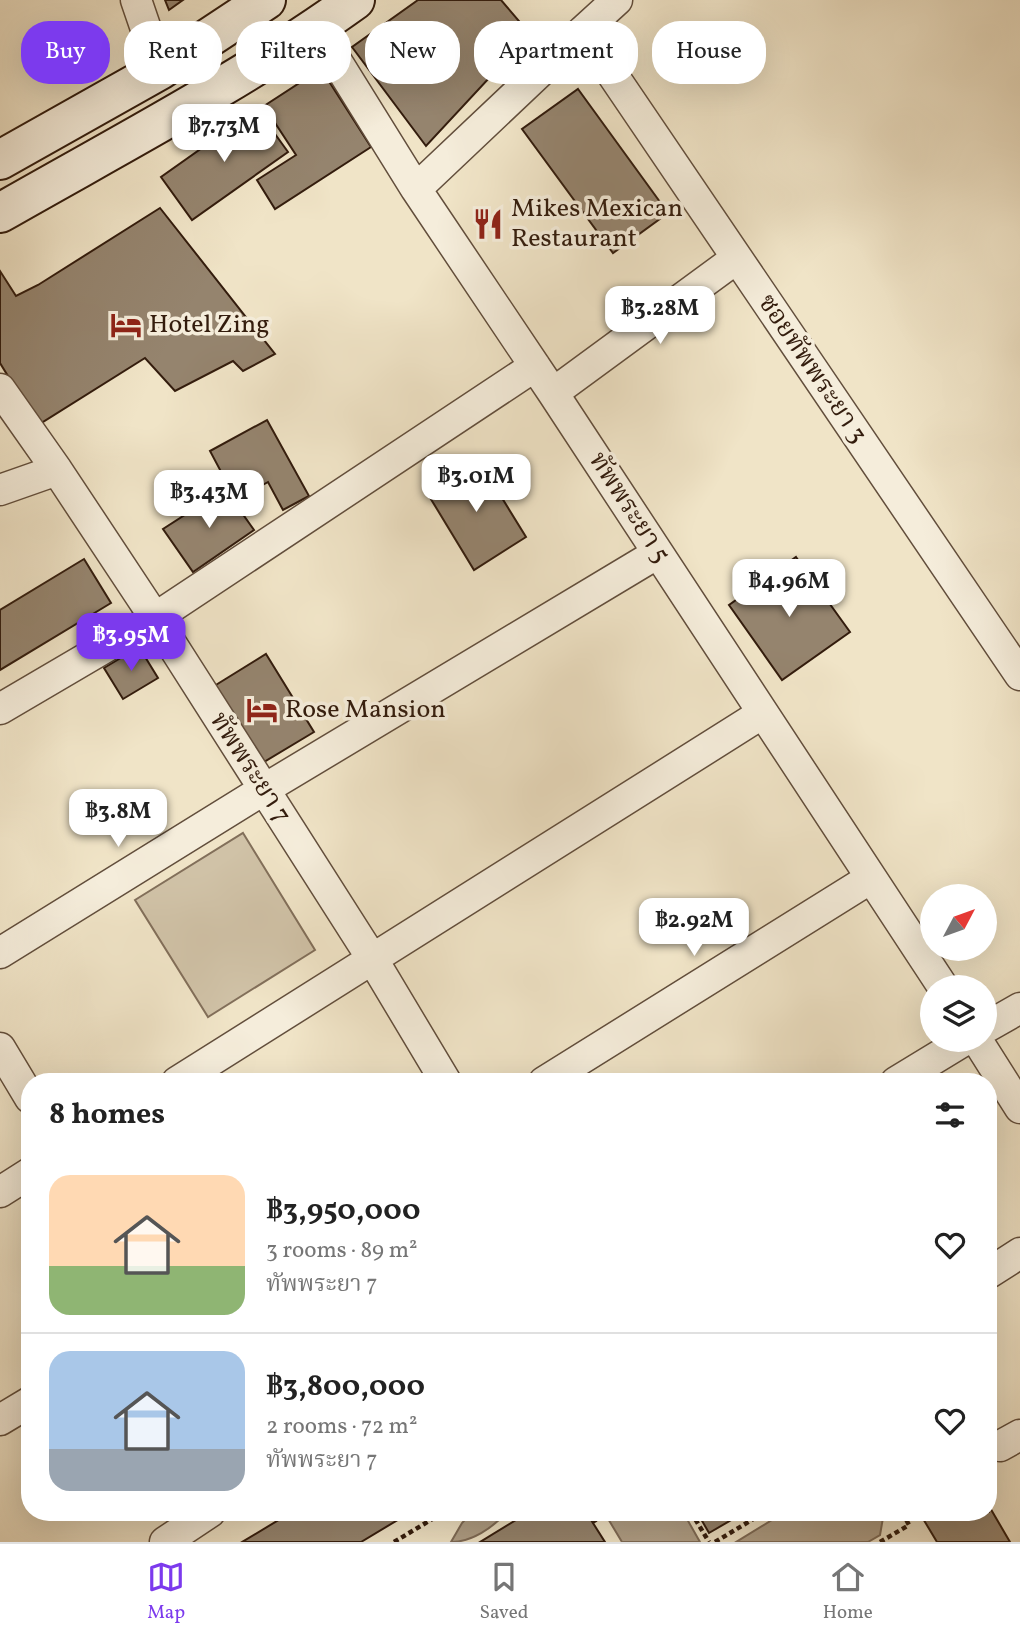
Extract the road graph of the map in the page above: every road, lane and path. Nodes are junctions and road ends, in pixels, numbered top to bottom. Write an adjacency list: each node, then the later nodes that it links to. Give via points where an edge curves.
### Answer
1 (136, 0): 5 (street)
2 (266, 0): 8 (main road)
3 (355, 0): 6 (main road)
4 (617, 0): 7 (street)
5 (143, 21)
6 (326, 21)
7 (594, 21)
8 (222, 29)
9 (236, 76): 16 (main road)
10 (135, 84): 14 (main road)
11 (351, 84): 15 (street, ทัพพระยา 5)
12 (527, 84): 15 (street)
13 (619, 84): 17 (street, ซอยทัพพระยา 3)
14 (0, 160)
15 (416, 189): 18 (street, ทัพพระยา 5)
16 (0, 213)
17 (737, 258): 20 (street); 25 (street, ซอยทัพพระยา 3)
18 (535, 366): 20 (street, ทัพพระยา 5); 24 (street)
19 (0, 389): 21 (street, ทัพพระยา 7)
20 (553, 393): 23 (street, ทัพพระยา 5)
21 (57, 470): 22 (street); 24 (street, ทัพพระยา 7)
22 (0, 490)
23 (658, 553): 27 (street, ทัพพระยา 5); 28 (street)
24 (155, 618): 26 (street); 28 (street, ทัพพระยา 7)
25 (1020, 675)
26 (0, 709)
27 (763, 713): 29 (street, ทัพพระยา 5); 31 (street)
28 (263, 790): 30 (street); 31 (street, ทัพพระยา 7)
29 (871, 878): 32 (street, ทัพพระยา 5); 40 (street)
30 (0, 953)
31 (373, 960): 38 (street); 39 (street, ทัพพระยา 7)
32 (935, 975)
33 (1020, 1008): 34 (street)
34 (997, 1021)
35 (0, 1048): 42 (street)
36 (945, 1052): 41 (street)
37 (985, 1052): 43 (street)
38 (191, 1073)
39 (441, 1073)
40 (558, 1073)
41 (911, 1073)
42 (21, 1083)
43 (1020, 1108)
44 (21, 1179): 45 (street)
45 (0, 1192)
46 (1020, 1253): 47 (street)
47 (997, 1268)
48 (21, 1407): 49 (street)
49 (0, 1420)
50 (196, 1521): 55 (street)
51 (429, 1521): 56 (path)
52 (696, 1521): 57 (path)
53 (750, 1521): 58 (path)
54 (907, 1521): 59 (path, via 909,1525)
55 (165, 1542)
56 (394, 1542)
57 (709, 1542)
58 (715, 1542)
59 (880, 1542)

